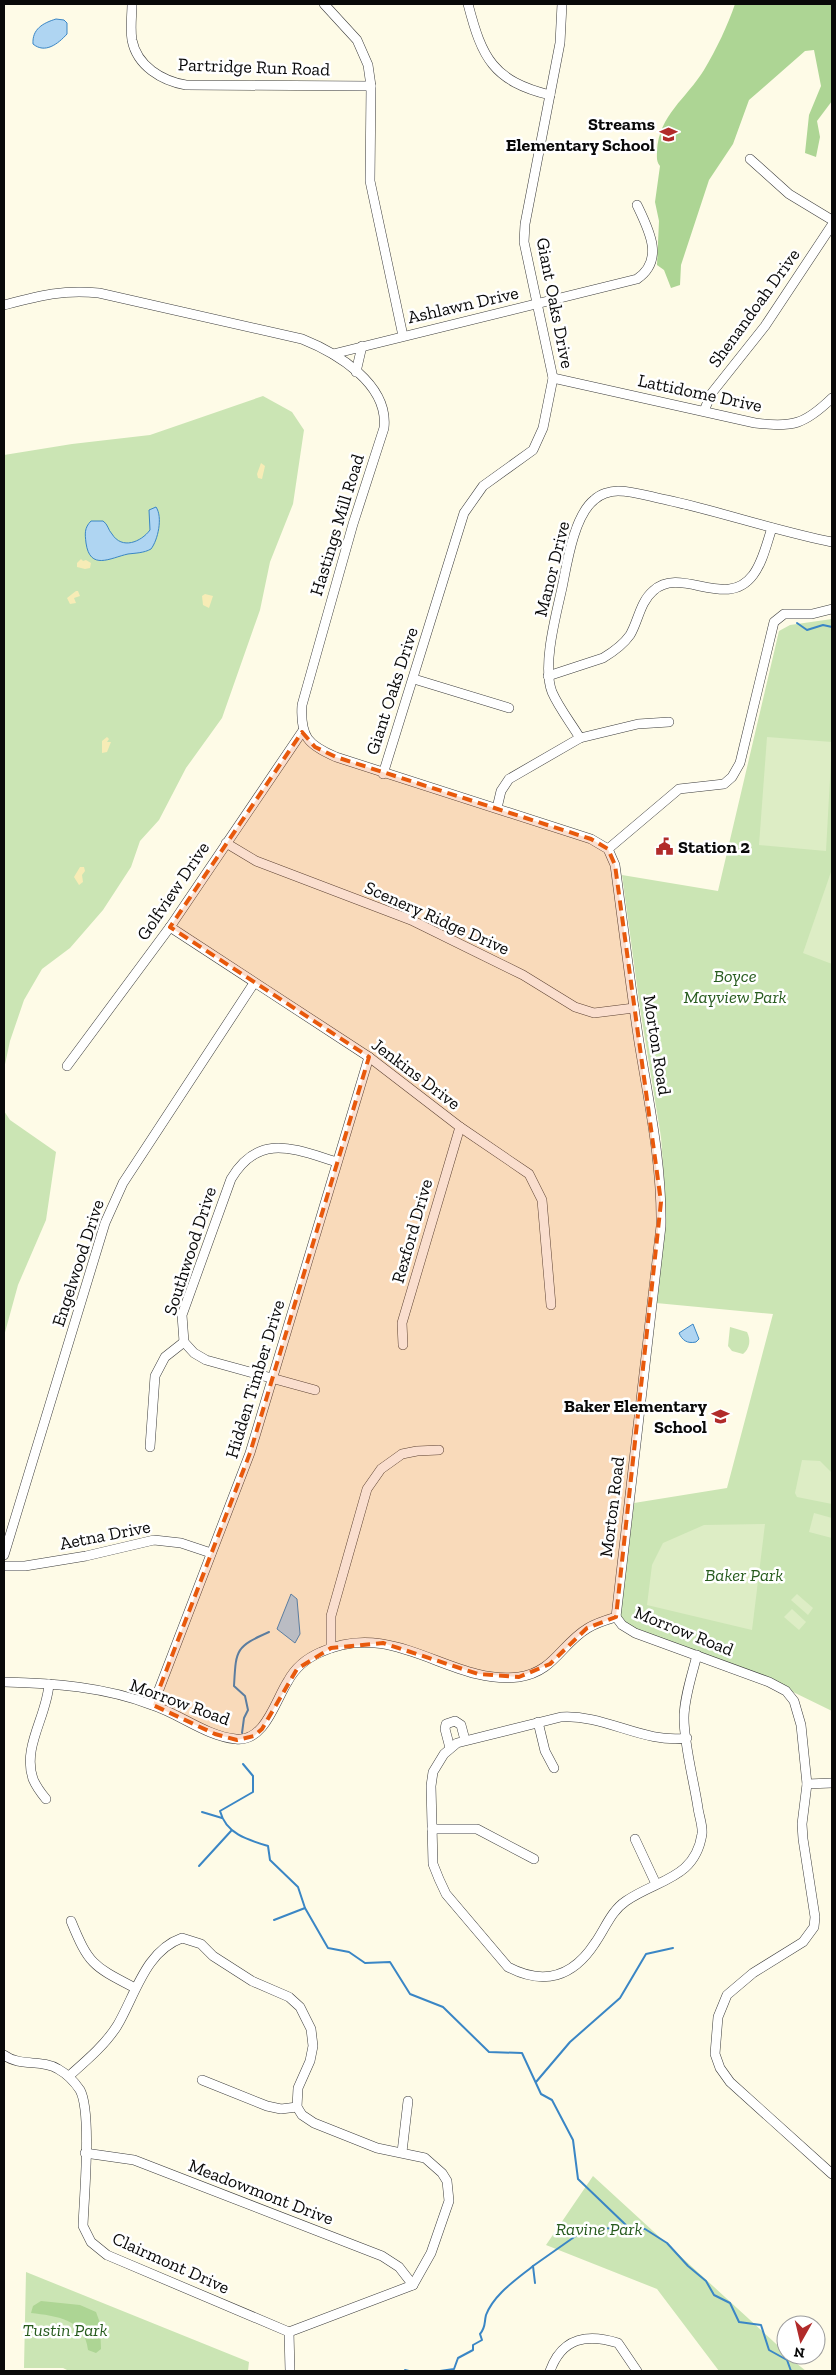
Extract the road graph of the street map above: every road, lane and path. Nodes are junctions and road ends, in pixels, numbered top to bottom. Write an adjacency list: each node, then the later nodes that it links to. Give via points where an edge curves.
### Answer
1 (132, 4): 5 (street, Partridge Run Road, via 131,38 135,50 150,69 172,83)
2 (324, 4): 5 (street, via 364,52)
3 (468, 4): 6 (street, via 482,50 497,70 527,90)
4 (562, 4): 6 (street, Giant Oaks Drive, via 562,27)
5 (371, 86): 13 (street, via 370,181)
6 (550, 95): 12 (street, Giant Oaks Drive, via 525,224 524,242)
7 (750, 159): 9 (street, via 790,194)
8 (638, 206): 12 (street, Ashlawn Drive, via 654,247 645,273 637,279)
9 (832, 220)
10 (832, 225): 19 (street, Shenandoah Drive, via 764,326 711,394)
11 (4, 305): 15 (street, Hastings Mill Road, via 75,290 99,293 284,334)
12 (537, 305): 13 (street, Ashlawn Drive); 17 (street, Giant Oaks Drive)
13 (404, 336): 14 (street, Ashlawn Drive)
14 (362, 346): 15 (street, Ashlawn Drive); 16 (street)
15 (333, 354): 16 (street, Hastings Mill Road)
16 (356, 372): 27 (street, Hastings Mill Road, via 368,382 383,405 384,428 302,705)
17 (553, 378): 19 (street, Lattidome Drive); 24 (street, Giant Oaks Drive, via 537,445 528,456 483,486 464,513)
18 (832, 398): 19 (street, Lattidome Drive, via 807,418 780,426)
19 (704, 411)
20 (772, 528): 21 (street, Manor Drive); 23 (street, via 754,574 744,584 721,590 667,583 648,597 630,635 611,653); 23 (street, Manor Drive, via 626,491 610,492 595,499 579,520 565,571)
21 (832, 542)
22 (832, 610): 32 (street, via 784,614 774,622 740,763 732,777 724,784 679,789)
23 (548, 676): 28 (street, Manor Drive, via 553,694)
24 (414, 679): 25 (street); 29 (street, Giant Oaks Drive)
25 (509, 708)
26 (669, 722): 28 (street, via 638,724)
27 (302, 732): 29 (street, via 322,752); 31 (street, Golfview Drive)
28 (580, 738): 30 (street, via 509,779)
29 (383, 774): 30 (street)
30 (497, 808): 32 (street, via 591,839)
31 (226, 843): 33 (street, Golfview Drive); 35 (street, Scenery Ridge Drive, via 256,861 411,920 523,975 575,1007 594,1013)
32 (608, 849): 35 (street, Morton Road, via 615,865)
33 (170, 927): 34 (street, Jenkins Drive); 37 (street, Golfview Drive)
34 (254, 983): 36 (street, Jenkins Drive); 48 (street, Engelwood Drive, via 123,1183 105,1223)
35 (634, 1008): 50 (street, Morton Road, via 658,1158 661,1218)
36 (369, 1057): 38 (street, Jenkins Drive); 39 (street, Hidden Timber Drive)
37 (67, 1066)
38 (460, 1127): 40 (street, Jenkins Drive, via 523,1168 535,1184 542,1200); 42 (street, Rexford Drive, via 402,1323)
39 (337, 1162): 41 (street, Southwood Drive, via 277,1146 240,1164 231,1179 182,1316); 43 (street, Hidden Timber Drive)
40 (551, 1305)
41 (184, 1342): 43 (street, Southwood Drive, via 206,1360); 45 (street, via 165,1357 155,1376)
42 (403, 1345)
43 (273, 1380): 44 (street, Southwood Drive); 47 (street, Hidden Timber Drive, via 250,1453)
44 (315, 1390)
45 (150, 1447)
46 (439, 1450): 51 (street, via 402,1454 380,1469 367,1489 331,1616)
47 (211, 1553): 49 (street, Aetna Drive, via 181,1543 154,1540 86,1556 25,1566); 55 (street, Hidden Timber Drive)
48 (4, 1555)
49 (4, 1566)
50 (616, 1617): 51 (street, Morrow Road, via 586,1628 550,1664 538,1672 520,1677 478,1674 383,1643 364,1642); 52 (street, Morrow Road, via 635,1633)
51 (332, 1648): 55 (street, Morrow Road, via 308,1658 297,1669 262,1729 254,1736 237,1740 216,1734)
52 (697, 1655): 57 (street, via 685,1708); 62 (street, Morrow Road, via 786,1691 794,1701 801,1725)
53 (4, 1682): 54 (street, Morrow Road)
54 (50, 1684): 55 (street, Morrow Road, via 80,1686); 63 (street, via 30,1757 33,1780)
55 (153, 1705)
56 (538, 1722): 57 (street, via 573,1716 662,1739); 58 (street); 60 (street, via 545,1751)
57 (687, 1738): 67 (street, via 702,1833 690,1866)
58 (465, 1740): 59 (street); 59 (street, via 461,1725 455,1721 446,1724)
59 (450, 1748): 64 (street, via 433,1772)
60 (554, 1768)
61 (832, 1782): 62 (street)
62 (807, 1784): 77 (street, Morrow Road, via 802,1824 816,1917 814,1927 803,1942 727,1995 718,2017 715,2054 730,2082)
63 (46, 1799)
64 (432, 1829): 66 (street, via 477,1829); 67 (street, via 433,1864 446,1894 498,1958 520,1974 551,1976 580,1963 617,1910)
65 (635, 1839): 67 (street)
66 (534, 1859)
67 (656, 1884)
68 (71, 1921): 69 (street, via 88,1958 101,1970)
69 (135, 1988): 71 (street, via 117,2026 97,2051); 74 (street, via 162,1949 182,1938 200,1944 252,1981 289,1997 300,2007 312,2038 310,2061 298,2088)
70 (4, 2055): 71 (street, via 23,2063 52,2066)
71 (70, 2076): 75 (street, Clairmont Drive, via 80,2091 86,2111)
72 (202, 2080): 74 (street, via 281,2109)
73 (408, 2101): 76 (street)
74 (298, 2107): 76 (street, via 302,2115 314,2123 377,2148)
75 (85, 2152): 78 (street, Meadowmont Drive, via 134,2160 382,2256 399,2267); 79 (street, Clairmont Drive, via 83,2226 99,2250)
76 (402, 2152): 78 (street, via 418,2155 436,2165 450,2192 431,2253)
77 (832, 2174)
78 (414, 2286): 79 (street)
79 (289, 2332): 80 (street)
80 (290, 2371)
81 (550, 2371): 82 (street, via 563,2348 573,2341 597,2337 618,2343)
82 (637, 2371)

